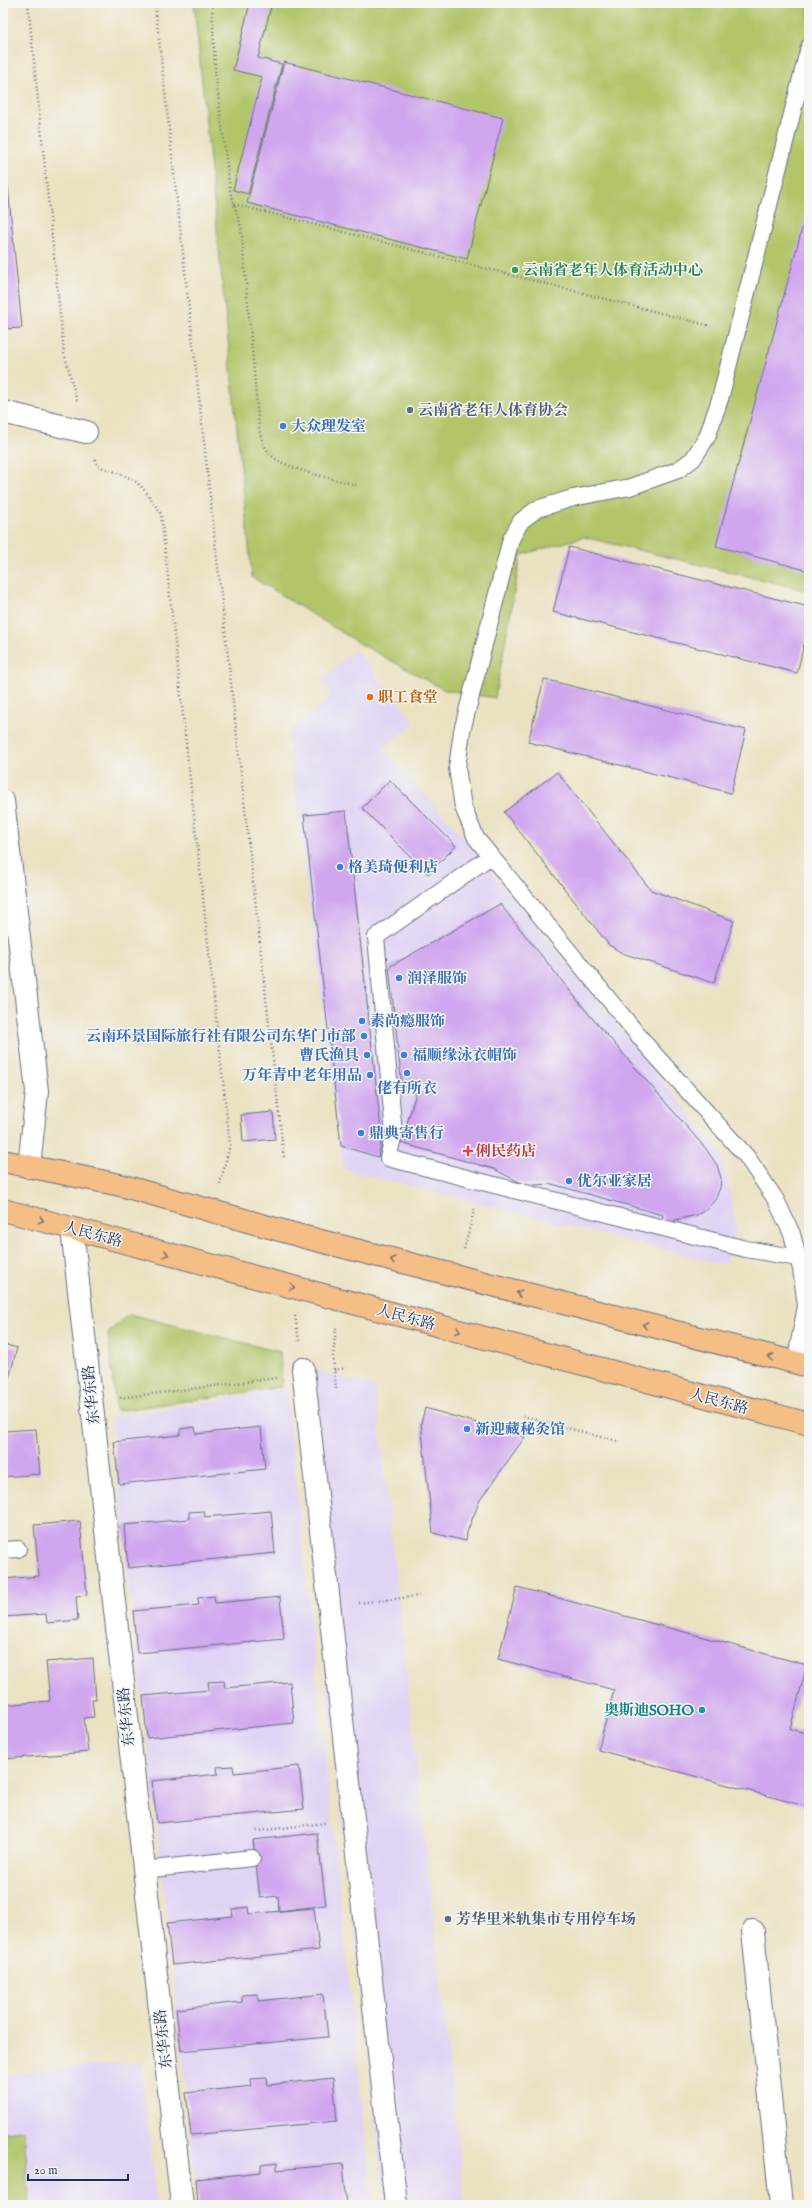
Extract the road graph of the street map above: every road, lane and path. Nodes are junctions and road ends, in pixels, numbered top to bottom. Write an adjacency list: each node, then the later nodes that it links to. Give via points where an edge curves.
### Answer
1 (28, 3): 8 (path, via 64,353)
2 (155, 3): 12 (path)
3 (212, 3): 5 (path, via 215,70)
4 (809, 47): 6 (lane)
5 (233, 204): 6 (path); 9 (path, via 241,227 262,441 272,456 284,464)
6 (736, 333): 11 (lane, via 720,399 707,437 693,459 678,470 630,487 573,498 537,509 521,522 511,539 462,731 457,768 463,807 476,838)
7 (3, 412): 8 (street)
8 (86, 432): 17 (path, via 98,466 131,477 145,489 161,514 230,1144)
9 (356, 485)
10 (3, 801): 14 (street, via 37,1091)
11 (491, 856): 19 (lane, via 648,1048 747,1157 776,1200 792,1234); 19 (lane, via 376,937 394,1134 388,1158 746,1249)
12 (284, 1159)
13 (3, 1161): 14 (main road)
14 (29, 1167): 17 (main road, via 120,1185)
15 (475, 1207): 20 (path)
16 (3, 1210): 18 (main road, 人民东路, one-way to 18)
17 (213, 1211): 20 (main road, one-way to 17)
18 (72, 1229): 21 (main road, 人民东路, one-way to 21); 25 (street, 东华东路)
19 (798, 1258): 22 (lane, via 806,1306)
20 (456, 1276): 22 (main road, one-way to 20)
21 (292, 1287): 24 (path); 27 (main road, 人民东路, one-way to 27)
22 (802, 1364)
23 (346, 1368): 24 (path)
24 (303, 1372): 25 (path); 31 (street)
25 (91, 1401): 33 (street, 东华东路)
26 (523, 1416): 28 (path)
27 (809, 1424)
28 (620, 1442)
29 (419, 1596): 30 (path)
30 (359, 1603)
31 (353, 1820): 32 (path, via 249,1832); 36 (street)
32 (252, 1858): 33 (lane)
33 (144, 1870): 35 (street, 东华东路)
34 (753, 1931): 37 (street)
35 (182, 2205)
36 (396, 2205)
37 (781, 2205)

